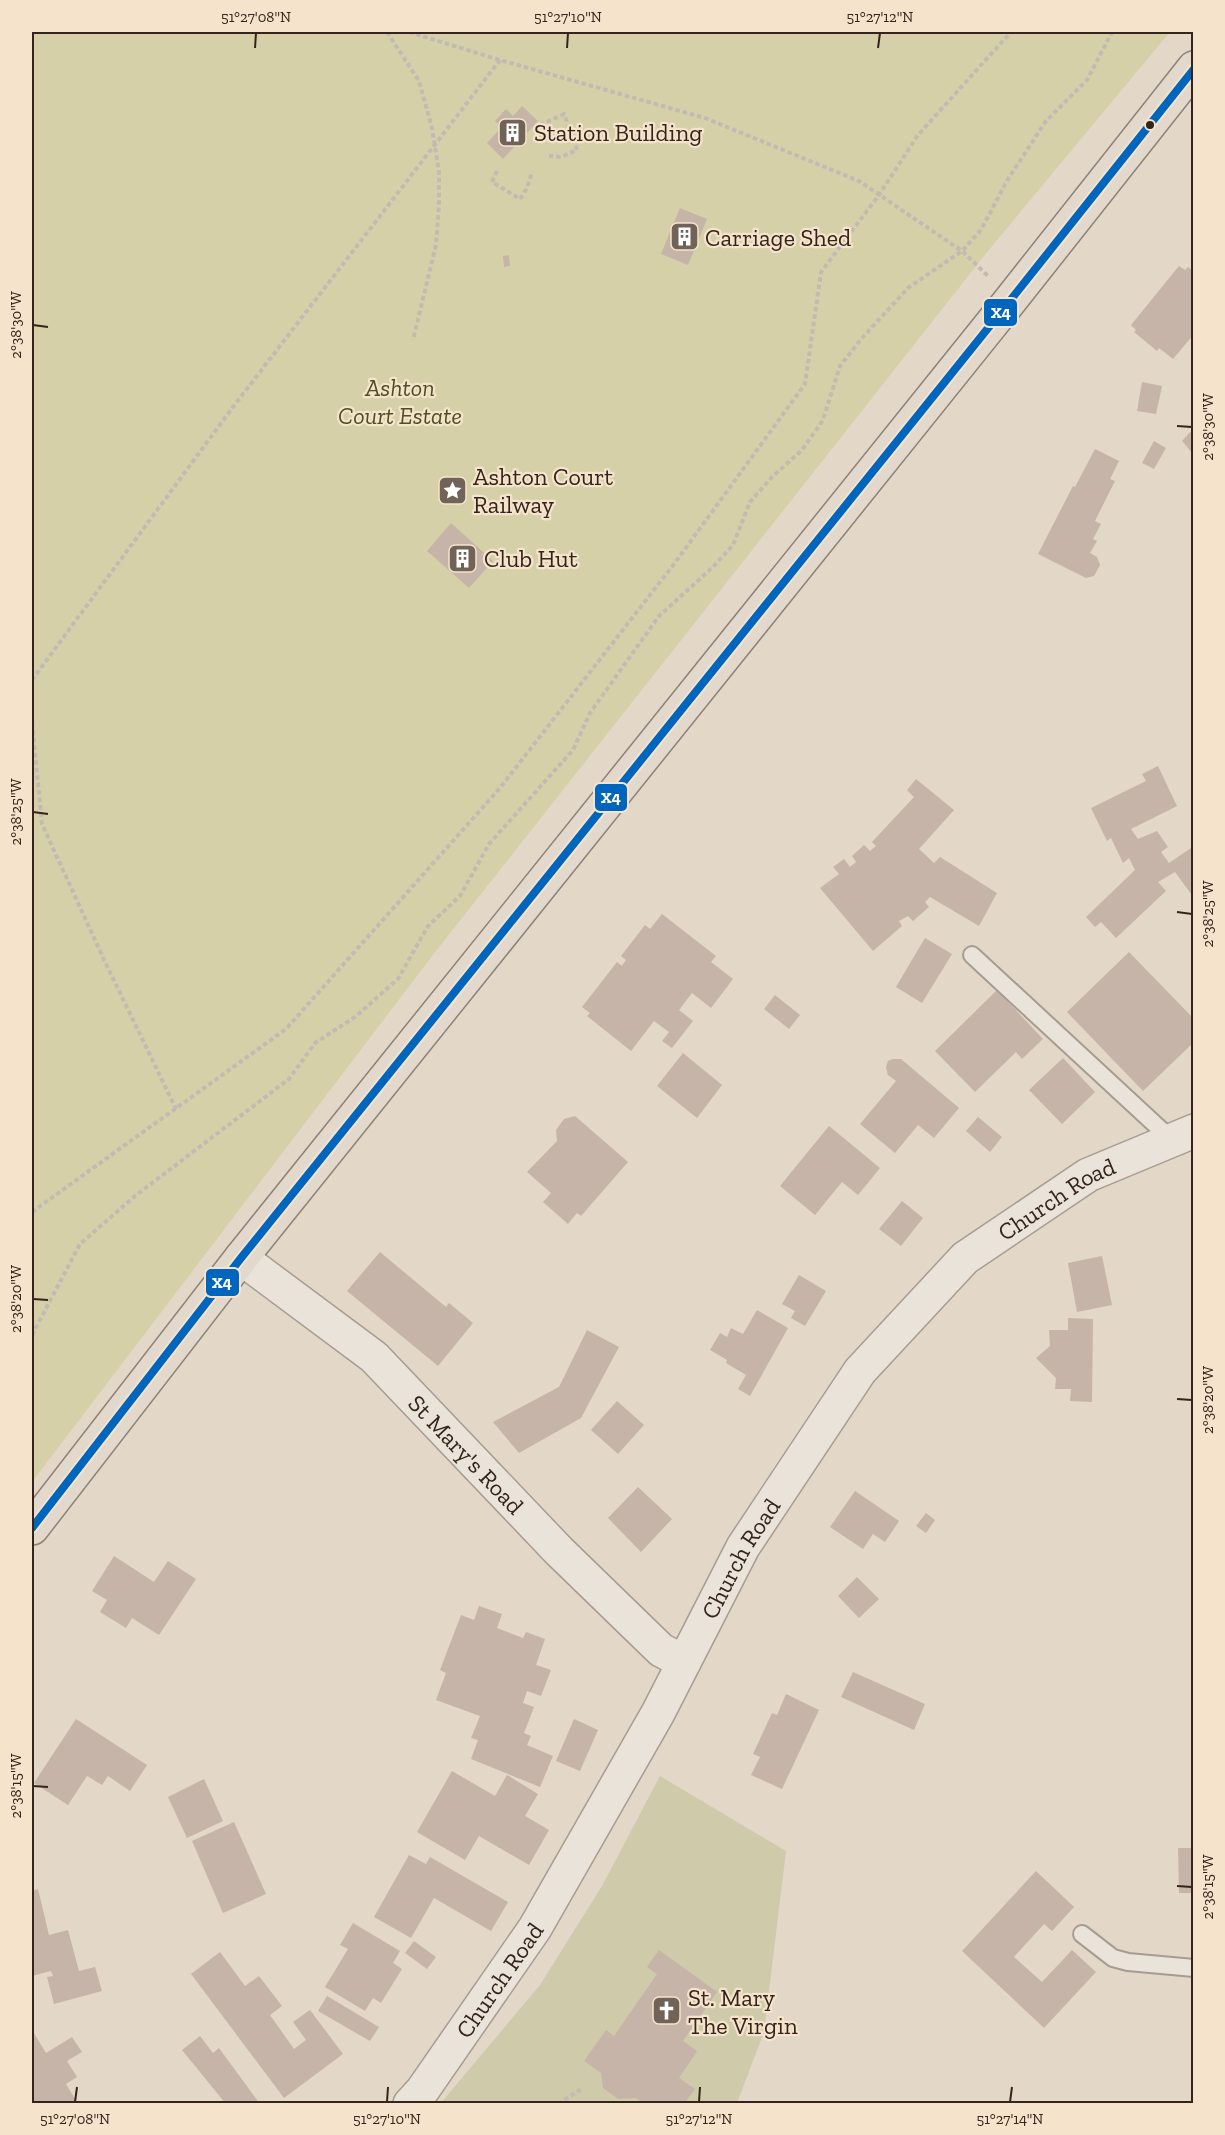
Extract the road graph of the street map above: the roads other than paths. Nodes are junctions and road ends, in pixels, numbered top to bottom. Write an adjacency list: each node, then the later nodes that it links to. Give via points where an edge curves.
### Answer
1 (1194, 68): 4 (main road)
2 (972, 955): 3 (lane)
3 (1183, 1135): 6 (street, Church Road, via 1088,1175 965,1258 860,1371 743,1547)
4 (241, 1258): 5 (main road); 6 (street, St Mary's Road, via 374,1357 559,1551 661,1650)
5 (32, 1528)
6 (684, 1662): 9 (street, Church Road, via 535,1928)
7 (1082, 1934): 8 (lane, via 1113,1958)
8 (1194, 1968)
9 (410, 2103)

